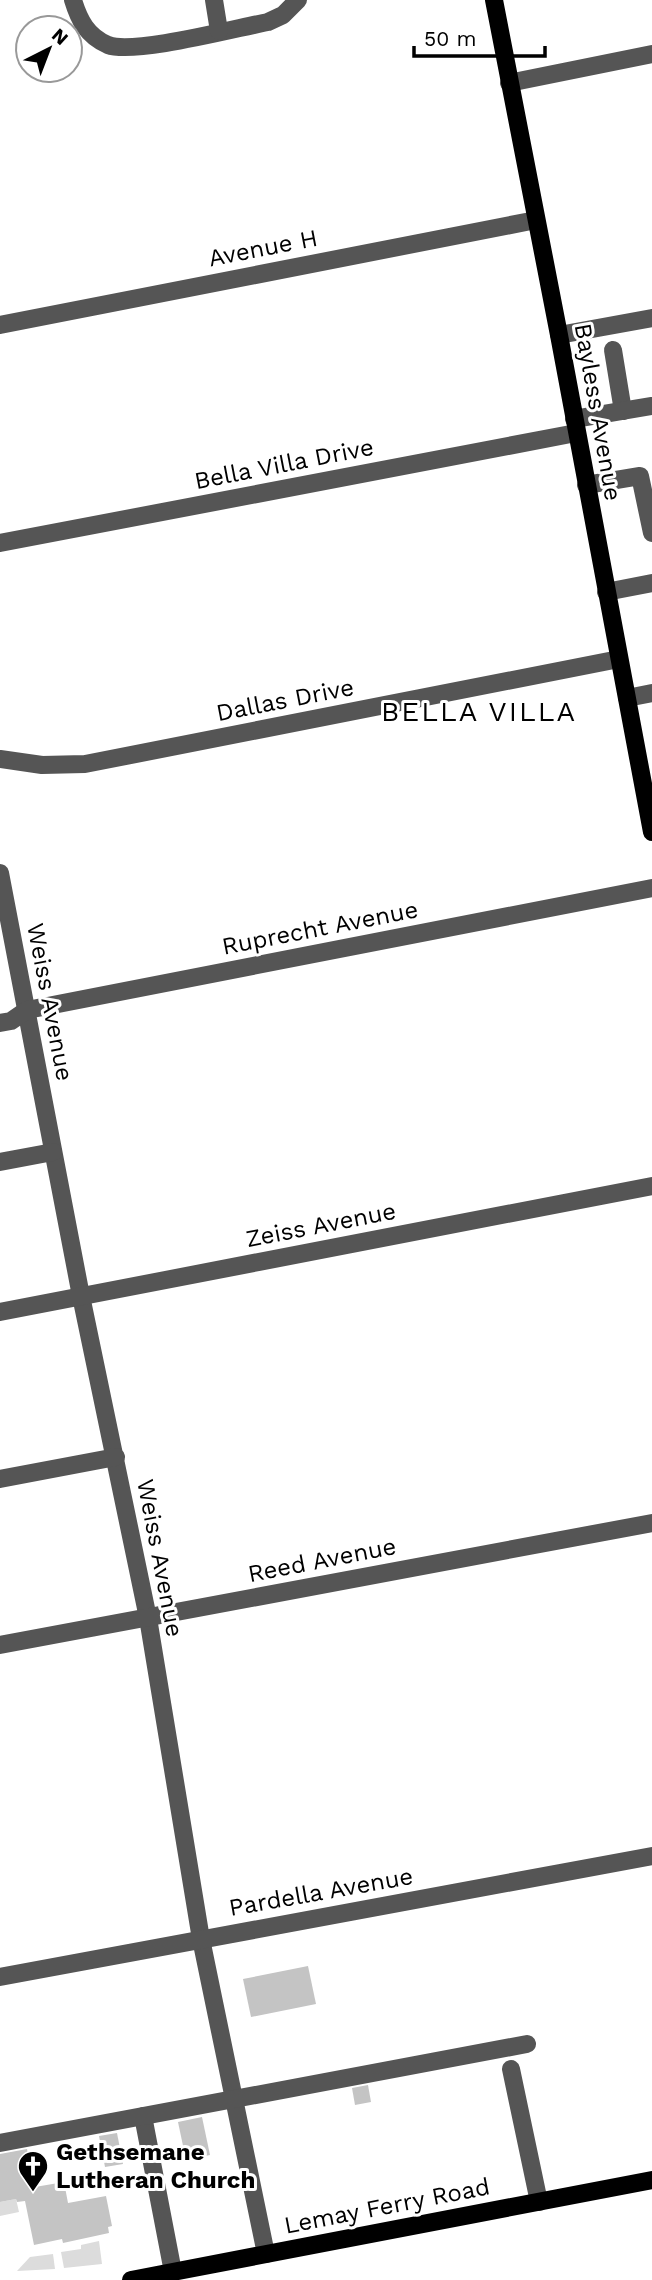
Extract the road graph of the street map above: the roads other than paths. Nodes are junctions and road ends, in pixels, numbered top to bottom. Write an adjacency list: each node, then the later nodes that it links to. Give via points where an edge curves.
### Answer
1 (74, 0): 5 (street, via 79,20 110,46 136,48)
2 (214, 0): 5 (street)
3 (299, 0): 5 (street, via 268,22)
4 (494, 0): 7 (main road, Bayless Avenue)
5 (219, 31)
6 (652, 54): 7 (street)
7 (509, 83): 8 (main road, Bayless Avenue)
8 (536, 220): 10 (street, Avenue H); 11 (main road, Bayless Avenue)
9 (652, 318): 11 (street)
10 (0, 325)
11 (559, 335): 15 (main road, Bayless Avenue)
12 (614, 350): 14 (street)
13 (652, 405): 14 (street, Bella Villa Drive)
14 (623, 411): 15 (street, Bella Villa Drive)
15 (575, 426): 17 (main road, Bayless Avenue); 19 (street, Bella Villa Drive)
16 (646, 475): 17 (street); 18 (street)
17 (586, 485): 21 (main road, Bayless Avenue)
18 (652, 533)
19 (0, 543)
20 (652, 583): 21 (street)
21 (606, 592): 22 (main road, Bayless Avenue)
22 (619, 659): 24 (main road, Bayless Avenue); 25 (street, Dallas Drive, via 85,764 42,765)
23 (652, 693): 24 (street)
24 (627, 698): 26 (main road, Bayless Avenue)
25 (0, 759)
26 (652, 832)
27 (1, 881): 29 (street, Weiss Avenue)
28 (652, 888): 29 (street, Ruprecht Avenue)
29 (27, 1010): 30 (street, Ruprecht Avenue); 31 (street, Weiss Avenue)
30 (0, 1023)
31 (54, 1152): 32 (street); 34 (street, Weiss Avenue)
32 (0, 1163)
33 (652, 1186): 34 (street, Zeiss Avenue)
34 (81, 1296): 35 (street, Zeiss Avenue); 36 (street, Weiss Avenue)
35 (0, 1312)
36 (116, 1457): 37 (street); 39 (street, Weiss Avenue)
37 (0, 1479)
38 (652, 1523): 39 (street, Reed Avenue)
39 (148, 1618): 40 (street, Reed Avenue); 42 (street, Weiss Avenue)
40 (0, 1645)
41 (652, 1856): 42 (street, Pardella Avenue)
42 (201, 1939): 43 (street, Pardella Avenue); 46 (street, Weiss Avenue)
43 (0, 1977)
44 (527, 2044): 46 (street)
45 (511, 2069): 50 (street)
46 (234, 2101): 47 (street); 51 (street, Weiss Avenue)
47 (143, 2116): 48 (street); 52 (street)
48 (0, 2143)
49 (652, 2180): 50 (main road, Lemay Ferry Road)
50 (539, 2202): 51 (main road, Lemay Ferry Road)
51 (266, 2254): 52 (main road, Lemay Ferry Road)
52 (173, 2272): 53 (main road, Lemay Ferry Road)
53 (131, 2280)

